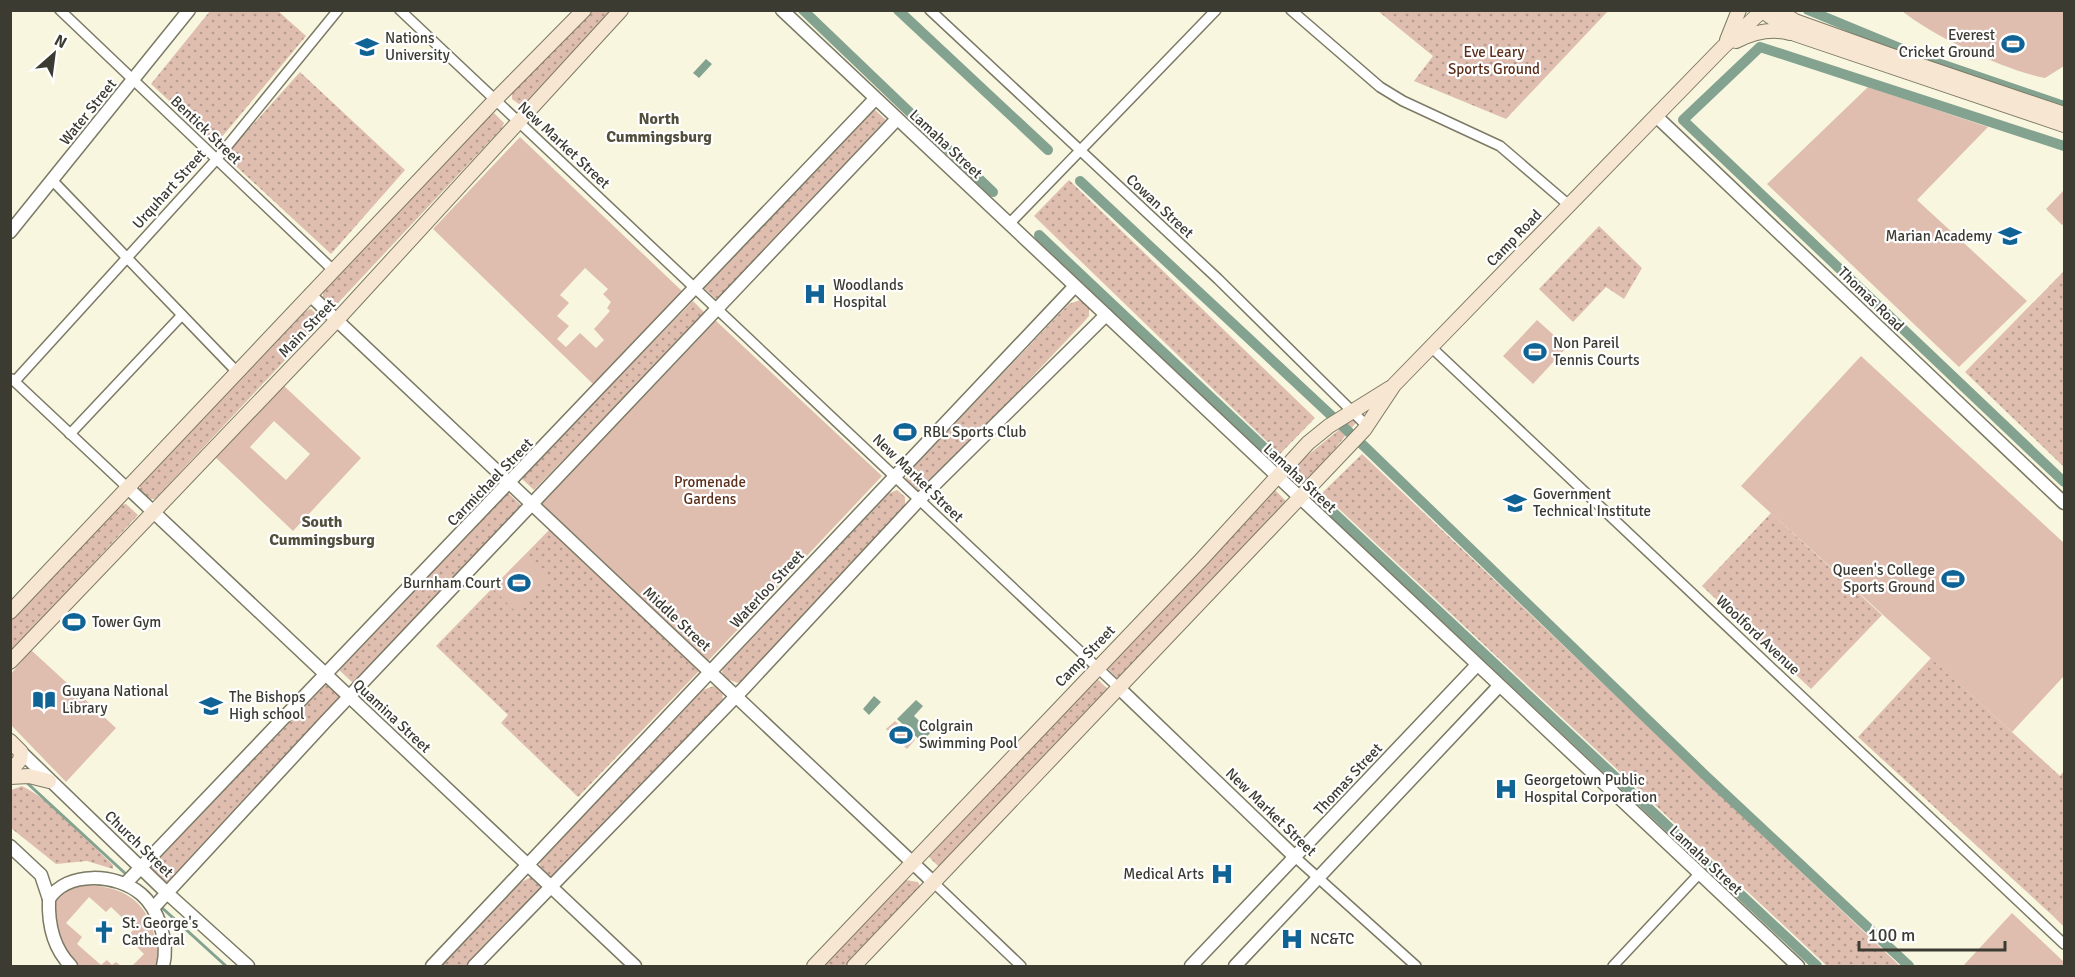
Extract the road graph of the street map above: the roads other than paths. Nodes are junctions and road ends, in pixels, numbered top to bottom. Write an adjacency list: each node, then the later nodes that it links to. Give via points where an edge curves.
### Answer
1 (60, 10): 16 (street, Bentick Street)
2 (189, 10): 16 (street, Water Street)
3 (338, 10): 25 (street, Urquhart Street)
4 (400, 10): 18 (street, New Market Street)
5 (584, 10): 18 (main road, Main Street)
6 (621, 10): 22 (main road, Main Street)
7 (782, 10): 17 (street, Lamaha Street)
8 (930, 10): 24 (street, Cowan Street)
9 (1216, 10): 24 (street)
10 (1291, 10): 27 (street, via 1380,87 1500,146)
11 (1739, 10): 15 (main road)
12 (1777, 10): 14 (main road)
13 (1762, 11): 14 (main road); 15 (main road, Camp Road)
14 (1793, 22): 15 (main road); 19 (main road); 23 (main road)
15 (1723, 47): 20 (main road, Camp Road)
16 (133, 80): 25 (street, Bentick Street); 26 (street, Water Street)
17 (875, 99): 21 (street, Lamaha Street); 33 (street, Carmichael Street)
18 (495, 100): 22 (street, New Market Street); 31 (main road, Main Street)
19 (2064, 114)
20 (1657, 117): 27 (main road, Camp Road); 53 (street, Thomas Road)
21 (897, 119): 28 (street, Lamaha Street); 35 (street)
22 (518, 122): 33 (street, New Market Street); 38 (main road, Main Street)
23 (2064, 125)
24 (1080, 151): 28 (street); 43 (street, Cowan Street, via 1218,279)
25 (215, 160): 30 (street, Urquhart Street); 31 (street, Bentick Street)
26 (52, 180): 29 (street, Water Street); 30 (street)
27 (1570, 206): 39 (main road, Camp Road)
28 (1009, 224): 32 (street, Lamaha Street)
29 (10, 232)
30 (127, 257): 36 (street); 41 (street, Urquhart Street)
31 (333, 270): 34 (main road, Main Street)
32 (1075, 286): 37 (street, Lamaha Street); 47 (street, Waterloo Street)
33 (695, 288): 35 (street, New Market Street); 48 (street, Carmichael Street)
34 (310, 295): 38 (street, Middle Street); 40 (main road, Main Street)
35 (717, 309): 47 (street, New Market Street); 52 (street)
36 (182, 315): 40 (street); 45 (street)
37 (1106, 315): 46 (street, Lamaha Street); 51 (street)
38 (337, 320): 48 (street, Middle Street); 54 (main road, Main Street)
39 (1431, 347): 42 (main road, Camp Road); 80 (street, Woolford Avenue)
40 (238, 373): 49 (main road, Main Street)
41 (13, 379): 45 (street)
42 (1394, 386): 43 (main road, Camp Street); 44 (main road, Camp Road)
43 (1349, 413): 44 (street, Cowan Street); 46 (main road, Camp Street, via 1329,426)
44 (1365, 428): 50 (main road, Camp Road)
45 (70, 434): 49 (street)
46 (1282, 470): 50 (street, Lamaha Street); 58 (main road, Camp Street)
47 (894, 476): 51 (street, New Market Street); 59 (street, Waterloo Street)
48 (510, 482): 52 (street, Middle Street); 60 (street, Carmichael Street)
49 (128, 488): 54 (street, Quamina Street); 55 (main road, Main Street)
50 (1306, 492): 57 (street, Lamaha Street); 62 (main road)
51 (919, 500): 58 (street, New Market Street); 63 (street)
52 (532, 502): 59 (street, Middle Street); 64 (street)
53 (2064, 503)
54 (153, 511): 56 (main road, Main Street); 60 (street, Quamina Street)
55 (10, 612)
56 (10, 662)
57 (1477, 665): 61 (street, Lamaha Street); 70 (street, Thomas Street)
58 (1097, 667): 62 (street, New Market Street); 71 (main road, Camp Street)
59 (710, 671): 63 (street, Middle Street); 72 (street, Waterloo Street)
60 (326, 675): 64 (street, Quamina Street); 74 (street, Carmichael Street)
61 (1499, 686): 73 (street, Lamaha Street); 75 (street)
62 (1120, 689): 70 (street, New Market Street); 76 (main road)
63 (736, 696): 71 (street, Middle Street); 77 (street)
64 (350, 697): 72 (street, Quamina Street); 79 (street)
65 (13, 745): 66 (main road, via 20,760); 68 (street, Church Street)
66 (10, 772)
67 (10, 777): 68 (main road)
68 (49, 781): 74 (street, Church Street)
69 (10, 846): 78 (street, via 41,875)
70 (1295, 857): 75 (street, New Market Street); 91 (street, Thomas Street)
71 (912, 863): 76 (street, Middle Street); 88 (main road, Camp Street)
72 (526, 864): 77 (street, Quamina Street); 85 (street, Waterloo Street)
73 (1700, 874): 81 (street, Lamaha Street); 94 (street)
74 (132, 877): 78 (street, via 79,879 58,888); 79 (street, Church Street); 79 (street, via 141,893)
75 (1318, 878): 92 (street); 93 (street, New Market Street)
76 (933, 882): 89 (main road); 90 (street, Middle Street)
77 (550, 887): 86 (street); 87 (street, Quamina Street)
78 (48, 899): 82 (street, via 54,940)
79 (159, 902): 83 (street); 84 (street, Church Street)
80 (2064, 944)
81 (1793, 965)
82 (71, 966)
83 (163, 966)
84 (248, 966)
85 (432, 966)
86 (474, 966)
87 (635, 966)
88 (814, 966)
89 (854, 966)
90 (1022, 966)
91 (1191, 966)
92 (1235, 966)
93 (1416, 966)
94 (1613, 966)

